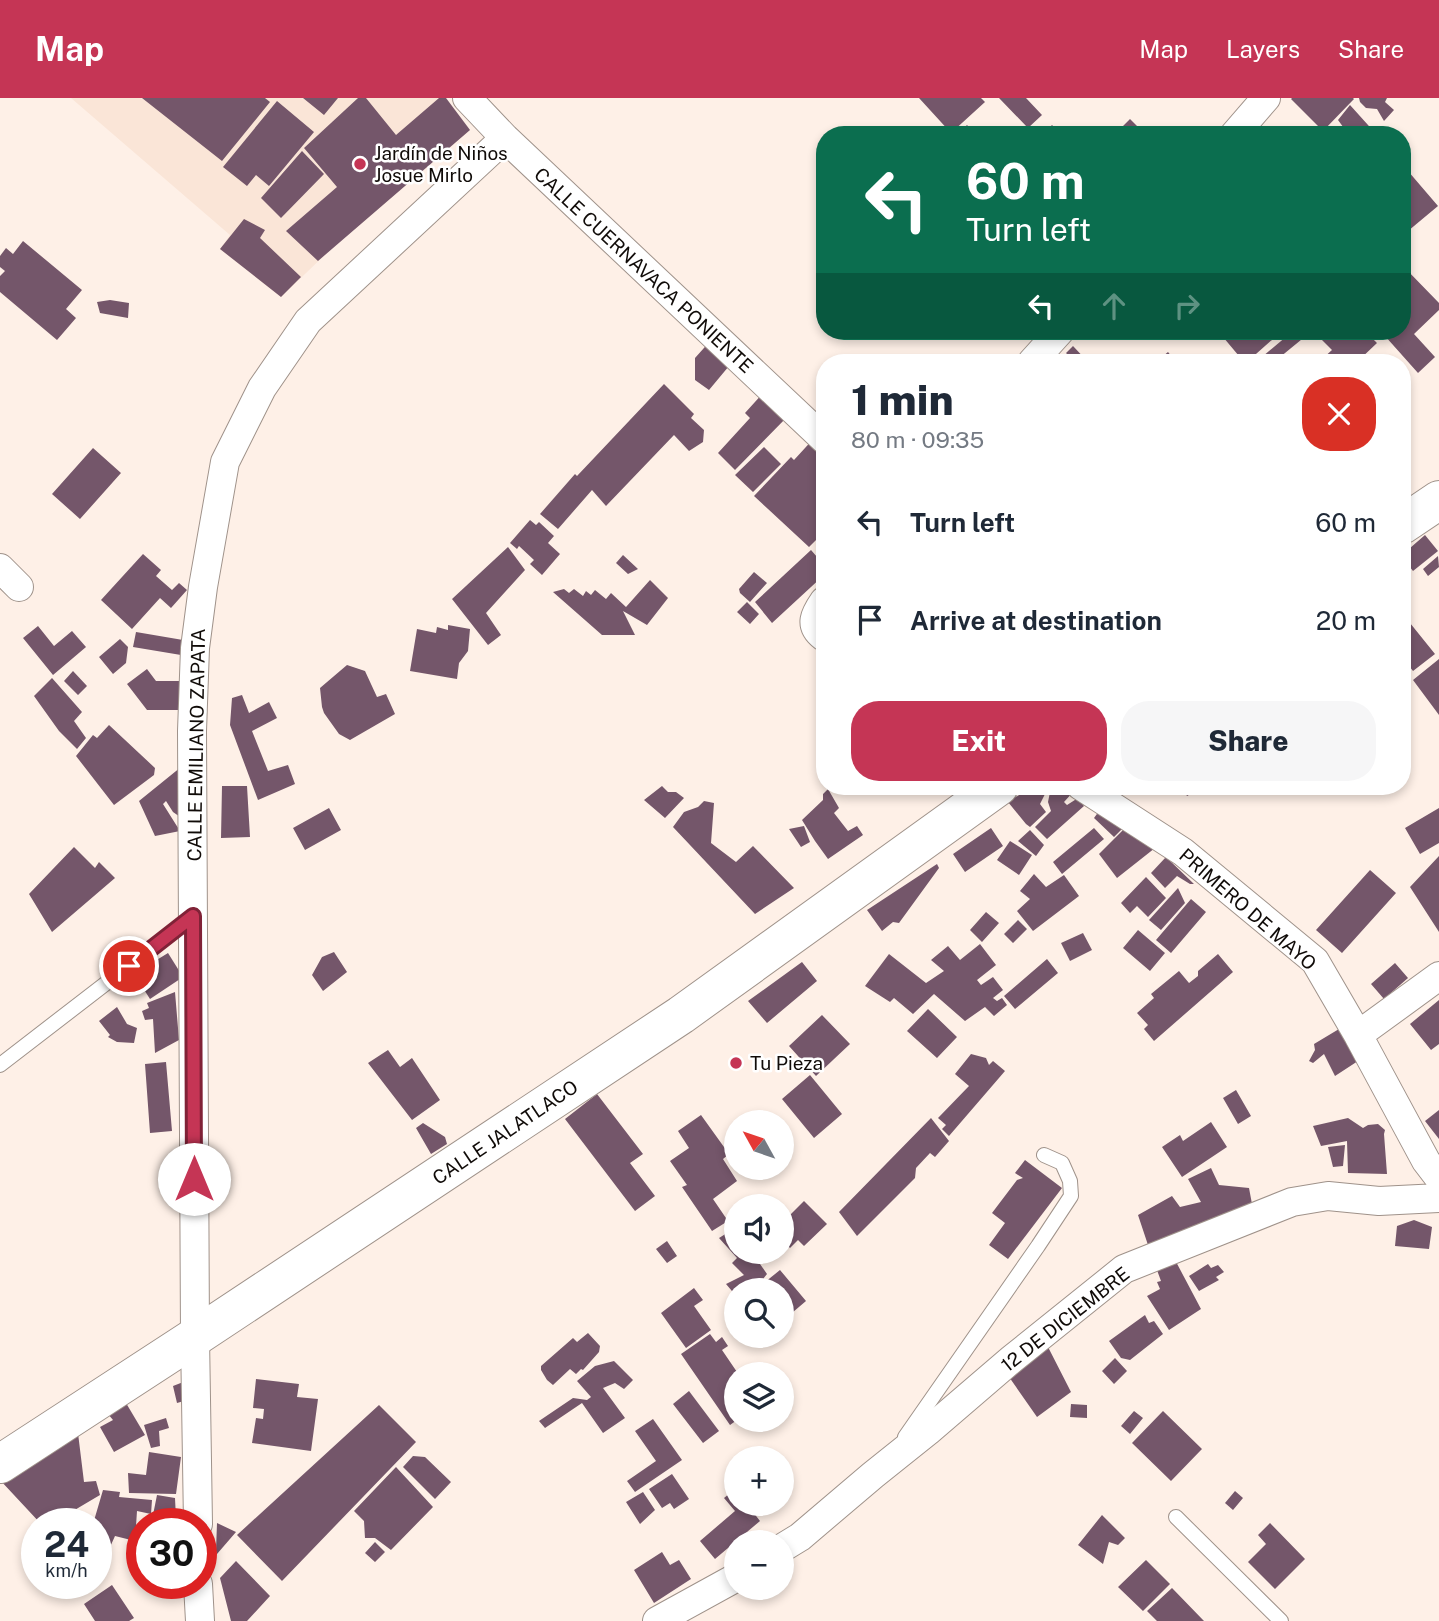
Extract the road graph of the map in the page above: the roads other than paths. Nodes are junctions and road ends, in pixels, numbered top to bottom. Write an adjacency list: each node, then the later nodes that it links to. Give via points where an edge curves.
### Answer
1 (467, 98): 4 (street, CALLE CUERNAVACA PONIENTE)
2 (1266, 98): 3 (street)
3 (1242, 126)
4 (505, 138): 7 (street, CALLE CUERNAVACA PONIENTE); 12 (street, CALLE EMILIANO ZAPATA, via 308,321 262,388 225,463 195,648)
5 (1052, 340): 6 (street)
6 (1039, 354)
7 (816, 431)
8 (1439, 500): 9 (main road)
9 (1411, 518)
10 (987, 795): 19 (main road, CALLE JALATLACO, via 681,1015)
11 (1095, 795): 14 (street, PRIMERO DE MAYO, via 1183,852 1315,961)
12 (193, 916): 15 (lane); 19 (street, CALLE EMILIANO ZAPATA)
13 (1439, 976): 14 (street)
14 (1358, 1035): 17 (street, PRIMERO DE MAYO)
15 (0, 1065)
16 (1044, 1155): 21 (lane, via 1062,1163 1071,1196)
17 (1439, 1178)
18 (1439, 1198): 21 (street, 12 DE DICIEMBRE, via 1379,1201 1328,1196 1292,1202 1124,1269)
19 (195, 1337): 20 (main road, CALLE JALATLACO); 22 (street, CALLE EMILIANO ZAPATA)
20 (0, 1464)
21 (880, 1469): 24 (street, 12 DE DICIEMBRE)
22 (198, 1508)
23 (1175, 1517): 29 (lane)
24 (794, 1541)
25 (724, 1584): 28 (street)
26 (199, 1599): 27 (street)
27 (200, 1621)
28 (657, 1621)
29 (1281, 1621)

